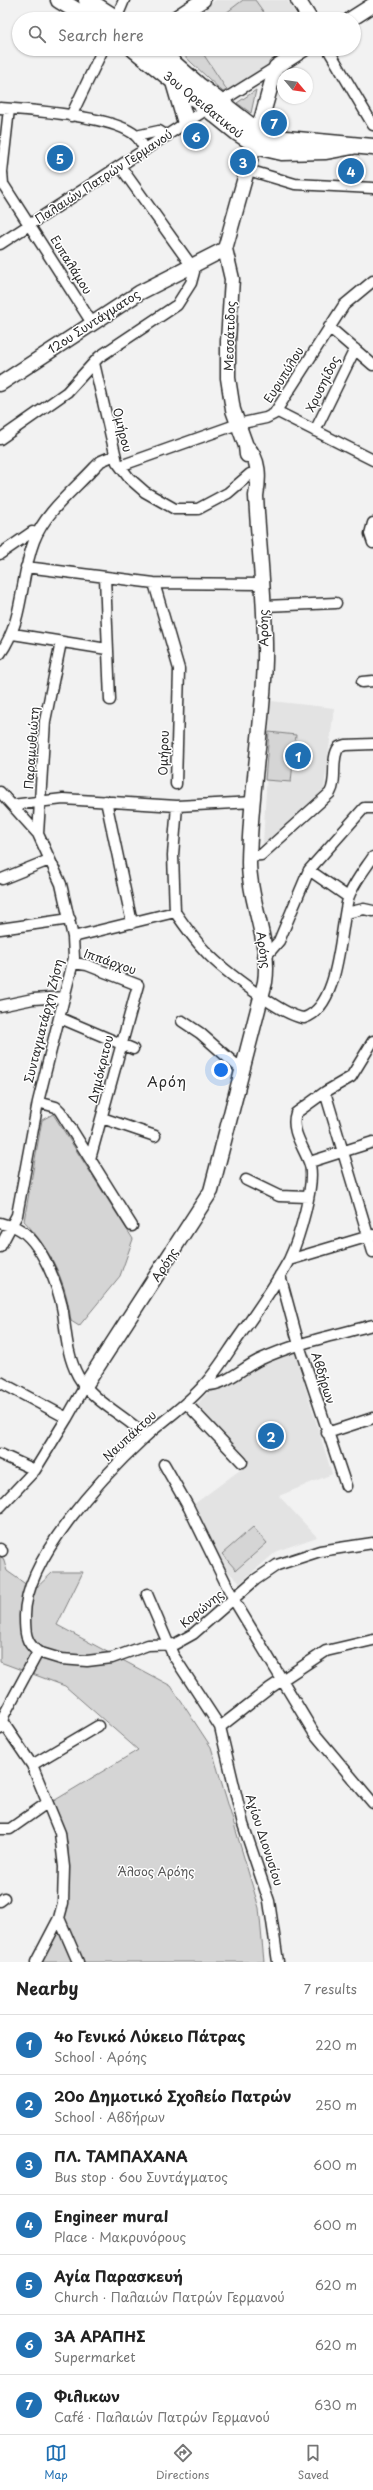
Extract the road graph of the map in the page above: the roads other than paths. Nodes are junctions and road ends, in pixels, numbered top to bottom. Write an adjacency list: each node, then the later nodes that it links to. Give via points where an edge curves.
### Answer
1 (59, 0): 7 (main road)
2 (87, 0): 8 (main road)
3 (124, 0): 9 (street)
4 (203, 0): 10 (street)
5 (298, 0): 11 (street)
6 (373, 5): 12 (street)
7 (79, 12)
8 (105, 12)
9 (119, 12)
10 (185, 12)
11 (306, 12)
12 (361, 13)
13 (100, 56): 22 (street)
14 (142, 56): 19 (main road, 3ου Ορειβατικού)
15 (164, 56): 20 (main road, 3ου Ορειβατικού)
16 (293, 56): 18 (street, Παλαιών Πατρών Γερμανού)
17 (332, 56): 24 (street)
18 (276, 67): 20 (street, Παλαιών Πατρών Γερμανού); 27 (street)
19 (174, 82): 20 (main road, 3ου Ορειβατικού); 23 (main road)
20 (214, 106): 23 (street, Παλαιών Πατρών Γερμανού); 27 (main road, 3ου Ορειβατικού)
21 (4, 109): 22 (street); 30 (street, Ευπαλάμου)
22 (71, 116): 25 (street, via 123,128)
23 (186, 123): 26 (street, Παλαιών Πατρών Γερμανού)
24 (373, 125)
25 (136, 136): 26 (street, via 159,132); 29 (street)
26 (166, 136): 29 (street, Παλαιών Πατρών Γερμανού)
27 (256, 138): 28 (main road, 3ου Ορειβατικού, via 266,149 282,152 326,151 354,146); 32 (street)
28 (373, 147)
29 (145, 150): 31 (street, Παλαιών Πατρών Γερμανού)
30 (2, 154): 34 (street, Ευπαλάμου, via 3,184)
31 (120, 166): 34 (street, Παλαιών Πατρών Γερμανού); 37 (street)
32 (248, 170): 33 (street, via 295,184); 36 (street)
33 (373, 188)
34 (29, 225): 35 (street, Παλαιών Πατρών Γερμανού); 39 (street, Ευπαλάμου)
35 (0, 244)
36 (226, 249): 37 (street, 12ου Συντάγματος); 46 (street, Μεσσάτιδος, via 232,279 228,378)
37 (191, 265): 39 (street, 12ου Συντάγματος, via 139,293); 42 (street, via 194,272 191,283 179,303)
38 (373, 281): 40 (street, Ευρυπύλου, via 347,302)
39 (92, 323): 44 (street, 12ου Συντάγματος)
40 (329, 327): 41 (street); 45 (street, Ευρυπύλου)
41 (355, 349): 43 (street); 47 (street, Χρυσηίδος)
42 (94, 362): 48 (street, via 53,404); 50 (street, Ομήρου)
43 (373, 365)
44 (0, 384)
45 (278, 412): 46 (street, Ευρυπύλου, via 266,418); 47 (street)
46 (238, 424): 49 (street, Αρόης); 52 (street, Ευρυπύλου)
47 (315, 431): 51 (street)
48 (0, 439)
49 (246, 446): 53 (street, Αρόης); 54 (street, Αρόης, via 255,454 259,478)
50 (115, 455): 52 (street, Ομήρου); 56 (street, via 101,461 95,467 48,518)
51 (373, 460)
52 (120, 466): 53 (street, Ομήρου, via 134,483 153,497 169,506 187,511 214,501)
53 (250, 474): 54 (street, Αρόης)
54 (256, 496): 62 (street, Αρόης)
55 (373, 523): 57 (street, via 370,534)
56 (38, 533): 58 (street, via 32,532); 59 (street)
57 (373, 543)
58 (0, 554)
59 (26, 567): 60 (street); 65 (street)
60 (105, 577): 61 (street); 67 (street)
61 (154, 583): 62 (street); 73 (street, Ομήρου, via 179,668)
62 (263, 584): 64 (street, Αρόης)
63 (336, 603): 64 (street)
64 (264, 606): 77 (street, Αρόης, via 264,678)
65 (13, 634): 66 (street); 68 (street)
66 (61, 642): 67 (street); 75 (street, Παραμυθιώτη, via 45,721)
67 (108, 649): 71 (street)
68 (0, 654)
69 (373, 681): 70 (street)
70 (362, 682)
71 (110, 700)
72 (373, 744): 82 (street, via 339,747 336,753 334,783 330,793 261,855)
73 (176, 784)
74 (0, 792): 78 (street, Συνταγματάρχη Ζήση)
75 (41, 800): 76 (street); 78 (street); 81 (street, Παραμυθιώτη)
76 (106, 801): 79 (street); 92 (street)
77 (254, 802): 79 (street); 82 (street, Αρόης)
78 (12, 805): 81 (street, Συνταγματάρχη Ζήση)
79 (177, 806): 89 (street, via 173,855)
80 (373, 808): 85 (street, via 364,808)
81 (38, 834): 84 (street, Συνταγματάρχη Ζήση)
82 (249, 856): 95 (street, Αρόης, via 252,894)
83 (373, 857): 87 (street)
84 (49, 860): 86 (street); 91 (street, Συνταγματάρχη Ζήση, via 61,884)
85 (309, 870): 87 (street); 95 (street, via 279,941)
86 (2, 879)
87 (348, 897): 90 (street)
88 (373, 911): 90 (street, via 364,909)
89 (175, 912): 92 (street); 99 (street, via 208,954)
90 (346, 913): 99 (street, via 331,989 311,1015 299,1017)
91 (70, 919): 93 (street); 94 (street, Συνταγματάρχη Ζήση)
92 (132, 923): 94 (street)
93 (0, 929)
94 (73, 937): 96 (street, Συνταγματάρχη Ζήση)
95 (266, 956): 99 (street, Αρόης, via 267,967)
96 (73, 963): 97 (street, Ιππάρχου, via 87,965); 98 (street, Συνταγματάρχη Ζήση)
97 (138, 985): 104 (street, Δημόκριτου)
98 (65, 997): 100 (street, via 33,999); 101 (street, Συνταγματάρχη Ζήση)
99 (262, 997): 106 (street, Αρόης)
100 (0, 1006)
101 (60, 1018): 104 (street); 108 (street, Συνταγματάρχη Ζήση)
102 (182, 1022): 106 (street, via 200,1033)
103 (373, 1041): 107 (street, via 351,1077)
104 (120, 1044): 105 (street); 109 (street, Δημόκριτου)
105 (133, 1049)
106 (242, 1070): 129 (street, Αρόης, via 212,1190)
107 (325, 1092): 112 (street); 114 (street, via 296,1112 296,1134)
108 (38, 1102): 113 (street, via 56,1106); 118 (street, Συνταγματάρχη Ζήση, via 19,1204)
109 (102, 1118): 110 (street); 113 (street, Δημόκριτου)
110 (155, 1136)
111 (373, 1142): 112 (street)
112 (343, 1152): 114 (street); 120 (street)
113 (90, 1159): 119 (street)
114 (310, 1162): 116 (street, Ναυπάκτου)
115 (246, 1180): 116 (street, via 278,1196)
116 (308, 1197): 123 (street, Ναυπάκτου, via 300,1232)
117 (0, 1223): 118 (street)
118 (12, 1226): 121 (street, Συνταγματάρχη Ζήση); 129 (street, via 32,1241 50,1271 63,1311 69,1351)
119 (132, 1226)
120 (371, 1236): 122 (street); 123 (street)
121 (0, 1247)
122 (373, 1252)
123 (289, 1260): 124 (street, Ναυπάκτου)
124 (280, 1275): 126 (street, Αβδήρων); 128 (street, Ναυπάκτου)
125 (373, 1325): 126 (street)
126 (299, 1345): 128 (street, via 258,1360 219,1383); 133 (street, Αβδήρων)
127 (0, 1382): 131 (street)
128 (204, 1385): 130 (street, Ναυπάκτου)
129 (85, 1386): 131 (street); 134 (street)
130 (186, 1404): 134 (street, Ναυπάκτου); 136 (street)
131 (68, 1418): 138 (street)
132 (373, 1418): 133 (street)
133 (327, 1433): 139 (street, Αβδήρων)
134 (146, 1436): 146 (street, Ναυπάκτου, via 99,1484 45,1554 25,1603 26,1637 29,1644)
135 (0, 1454): 138 (street)
136 (242, 1462)
137 (164, 1464): 143 (street, via 189,1508)
138 (35, 1470): 140 (street)
139 (346, 1486)
140 (0, 1507)
141 (373, 1543): 143 (street, Κορώνης, via 320,1551 277,1564)
142 (147, 1594): 145 (street, Αγίου Διονυσίου)
143 (234, 1600): 145 (street, Κορώνης, via 187,1638); 147 (street)
144 (373, 1640): 147 (street, via 333,1648)
145 (168, 1644): 146 (street, Κορώνης, via 148,1645 112,1658 87,1661 61,1659); 150 (street, Αγίου Διονυσίου)
146 (38, 1652): 148 (street)
147 (282, 1679): 150 (street); 153 (street, via 320,1742)
148 (1, 1723): 151 (street)
149 (98, 1726): 151 (street)
150 (220, 1727): 158 (street, Αγίου Διονυσίου, via 243,1824 267,1893)
151 (32, 1765): 152 (street)
152 (47, 1803): 154 (street, via 10,1829); 155 (street, via 60,1833 64,1854 63,1903)
153 (373, 1803)
154 (0, 1829)
155 (59, 1918): 156 (street); 157 (street)
156 (36, 1962)
157 (78, 1962)
158 (278, 1962)

